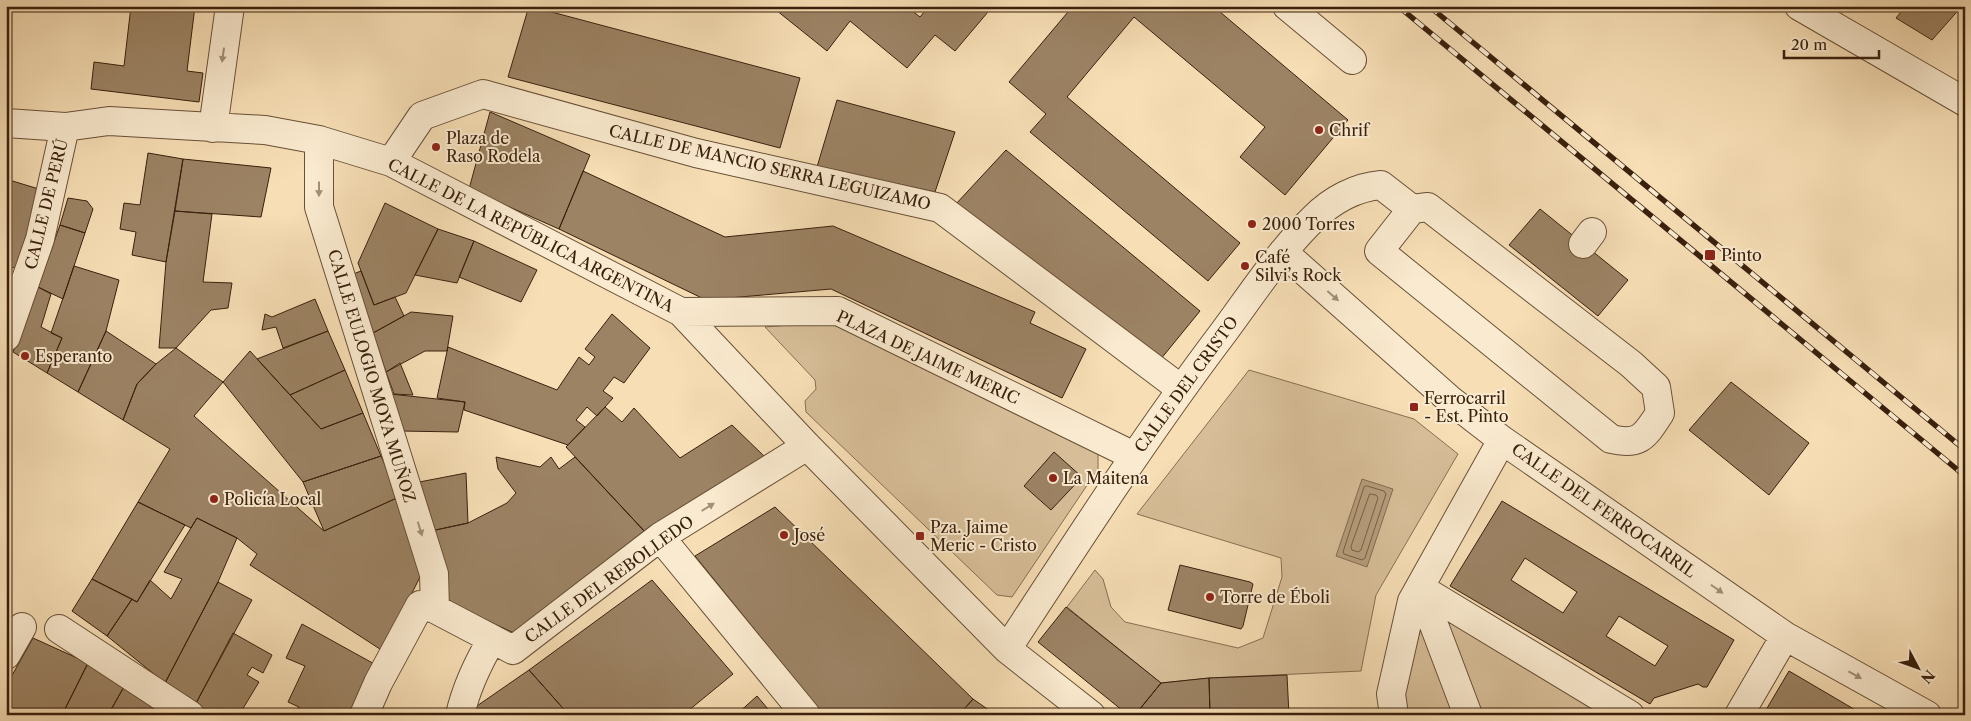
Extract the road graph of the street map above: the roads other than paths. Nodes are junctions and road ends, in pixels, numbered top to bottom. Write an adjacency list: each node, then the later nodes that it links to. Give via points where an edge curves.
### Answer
1 (230, 6): 8 (street, one-way to 8)
2 (1287, 6): 4 (street)
3 (1799, 6): 5 (street)
4 (1352, 60)
5 (1965, 102)
6 (6, 123): 7 (street, CALLE DE LA REPÚBLICA ARGENTINA)
7 (65, 127): 8 (street, CALLE DE LA REPÚBLICA ARGENTINA, via 109,121); 14 (street, CALLE DE PERÚ, via 40,239)
8 (213, 128): 9 (street, CALLE DE LA REPÚBLICA ARGENTINA, via 265,130)
9 (319, 140): 10 (street, CALLE DE LA REPÚBLICA ARGENTINA); 21 (street, CALLE EULOGIO MOYA MUÑOZ, one-way to 21, via 319,207 434,574)
10 (391, 162): 13 (street, CALLE DE LA REPÚBLICA ARGENTINA); 15 (street, CALLE DE MANCIO SERRA LEGUIZAMO, via 422,116 482,94 696,153 940,208)
11 (1412, 209): 11 (street, via 1379,251 1611,439 1627,442 1650,429 1660,413 1656,387 1631,364 1428,207); 12 (street, CALLE DEL CRISTO, via 1381,185 1367,186 1330,205)
12 (1283, 252): 15 (street, CALLE DEL CRISTO); 16 (street, CALLE DEL FERROCARRIL, one-way to 16, via 1449,399)
13 (681, 312): 17 (street, CALLE DE LA REPÚBLICA ARGENTINA); 18 (street, PLAZA DE JAIME MERIC, via 838,311)
14 (6, 337)
15 (1181, 388): 18 (street, CALLE DEL CRISTO)
16 (1502, 440): 20 (street); 24 (street, CALLE DEL FERROCARRIL, one-way to 24)
17 (807, 446): 19 (street, CALLE DEL REBOLLEDO, one-way to 17); 26 (street)
18 (1134, 456): 26 (street, CALLE DEL CRISTO)
19 (660, 537): 25 (street, CALLE DEL REBOLLEDO); 31 (street)
20 (1420, 588): 33 (street, via 1412,601 1391,694); 34 (street); 35 (street)
21 (428, 607): 25 (street); 29 (street, via 378,683)
22 (22, 627): 27 (street)
23 (59, 629): 28 (street)
24 (1785, 636): 36 (street); 37 (street, CALLE DEL FERROCARRIL, one-way to 37)
25 (502, 644): 30 (street, via 473,675)
26 (1007, 649): 32 (street)
27 (6, 655)
28 (190, 715)
29 (364, 715)
30 (460, 715)
31 (806, 715)
32 (1091, 715)
33 (1394, 715)
34 (1468, 715)
35 (1630, 715)
36 (1739, 715)
37 (1927, 715)

